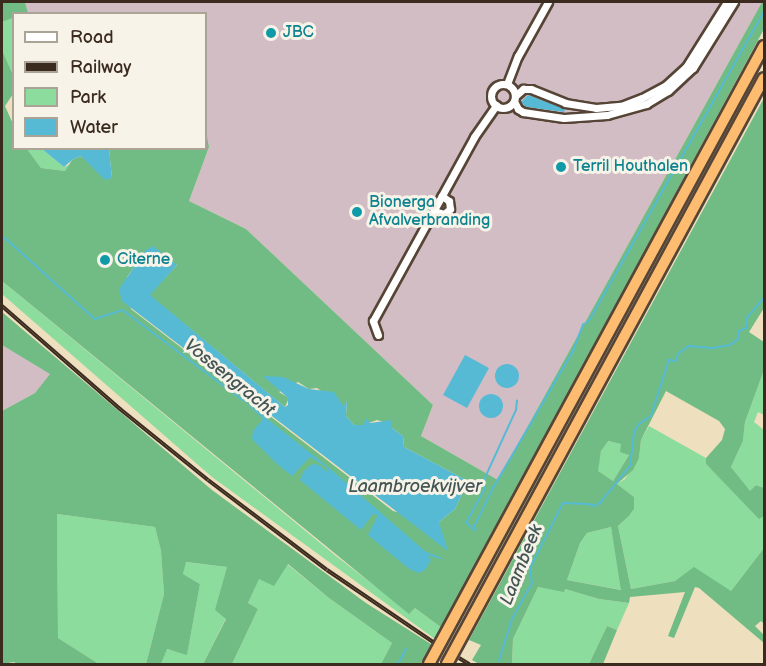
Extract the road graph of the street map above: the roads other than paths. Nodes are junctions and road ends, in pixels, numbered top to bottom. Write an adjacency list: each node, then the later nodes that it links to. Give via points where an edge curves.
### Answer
1 (548, 2): 6 (street)
2 (727, 2): 7 (street, via 686,67 666,85 642,98 621,106 596,108 523,89)
3 (734, 2): 7 (street, via 693,68 668,91 645,104 607,115 564,118 523,112)
4 (765, 46): 12 (highway)
5 (765, 78): 13 (highway)
6 (507, 84): 7 (street, via 513,88); 8 (street, via 492,90)
7 (515, 99): 8 (street, via 505,108)
8 (496, 105): 9 (street)
9 (442, 196): 10 (street); 10 (street, via 449,201 450,209 444,214)
10 (434, 211): 11 (street, via 374,321)
11 (378, 335)
12 (429, 664)
13 (447, 664)

